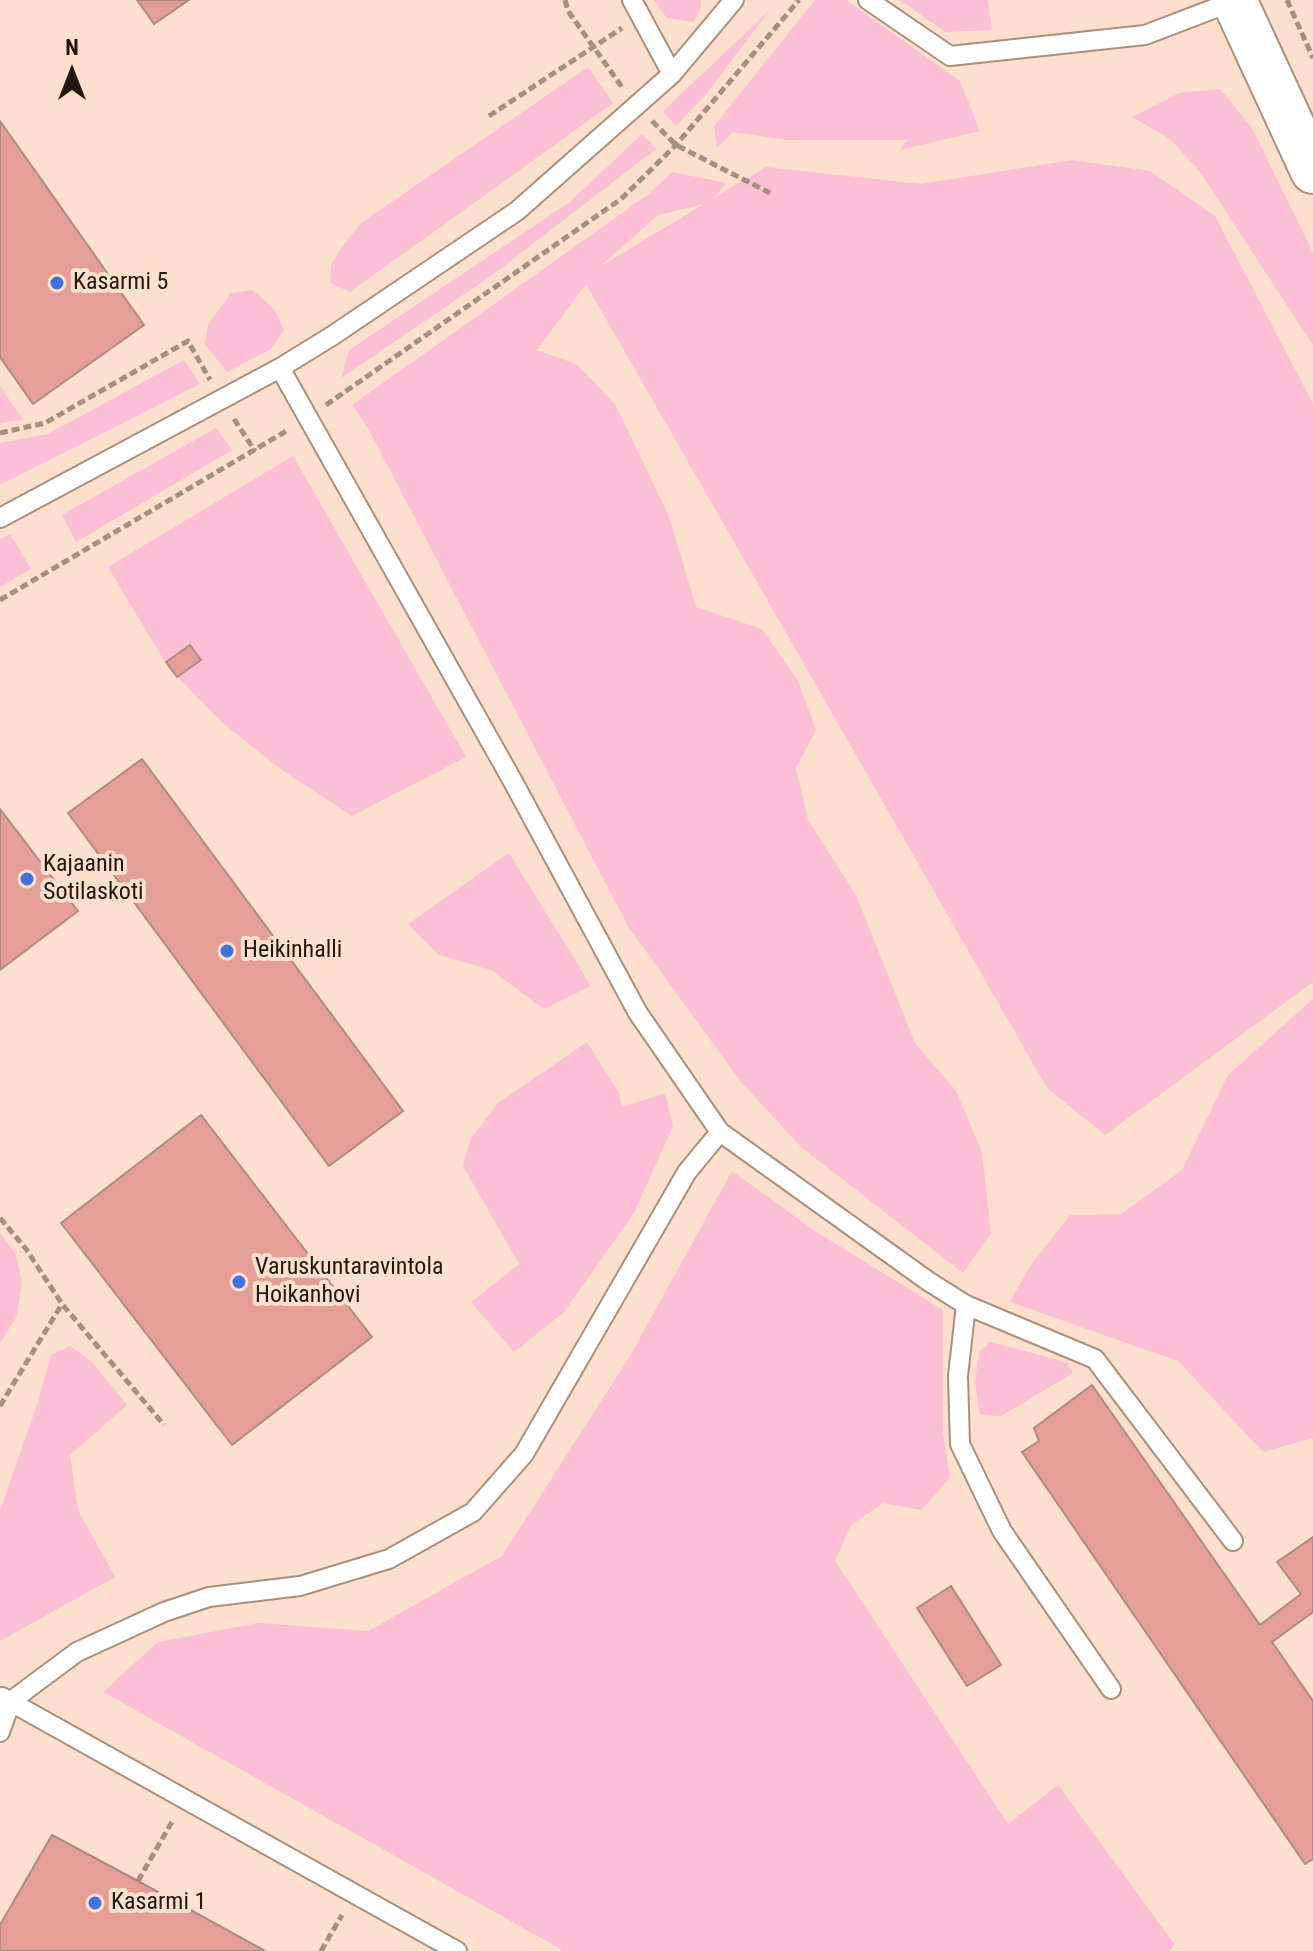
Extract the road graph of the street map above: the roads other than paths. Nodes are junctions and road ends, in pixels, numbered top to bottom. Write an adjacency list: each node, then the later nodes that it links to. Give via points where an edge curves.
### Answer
1 (734, 0): 5 (lane)
2 (868, 0): 3 (lane, via 950,56 1145,35)
3 (1234, 1): 6 (street)
4 (636, 8): 5 (lane)
5 (672, 74): 7 (lane, via 517,211)
6 (1313, 171)
7 (280, 368): 8 (lane); 9 (lane, via 638,1013)
8 (0, 518)
9 (720, 1132): 10 (lane); 13 (lane, via 687,1172 524,1454 473,1512 389,1559 300,1586 209,1597 164,1612 77,1652)
10 (966, 1305): 11 (lane, via 1095,1359); 12 (lane, via 958,1376 960,1444 1002,1531)
11 (1233, 1541)
12 (1111, 1689)
13 (5, 1698): 14 (lane); 15 (lane)
14 (0, 1732)
15 (457, 1951)

